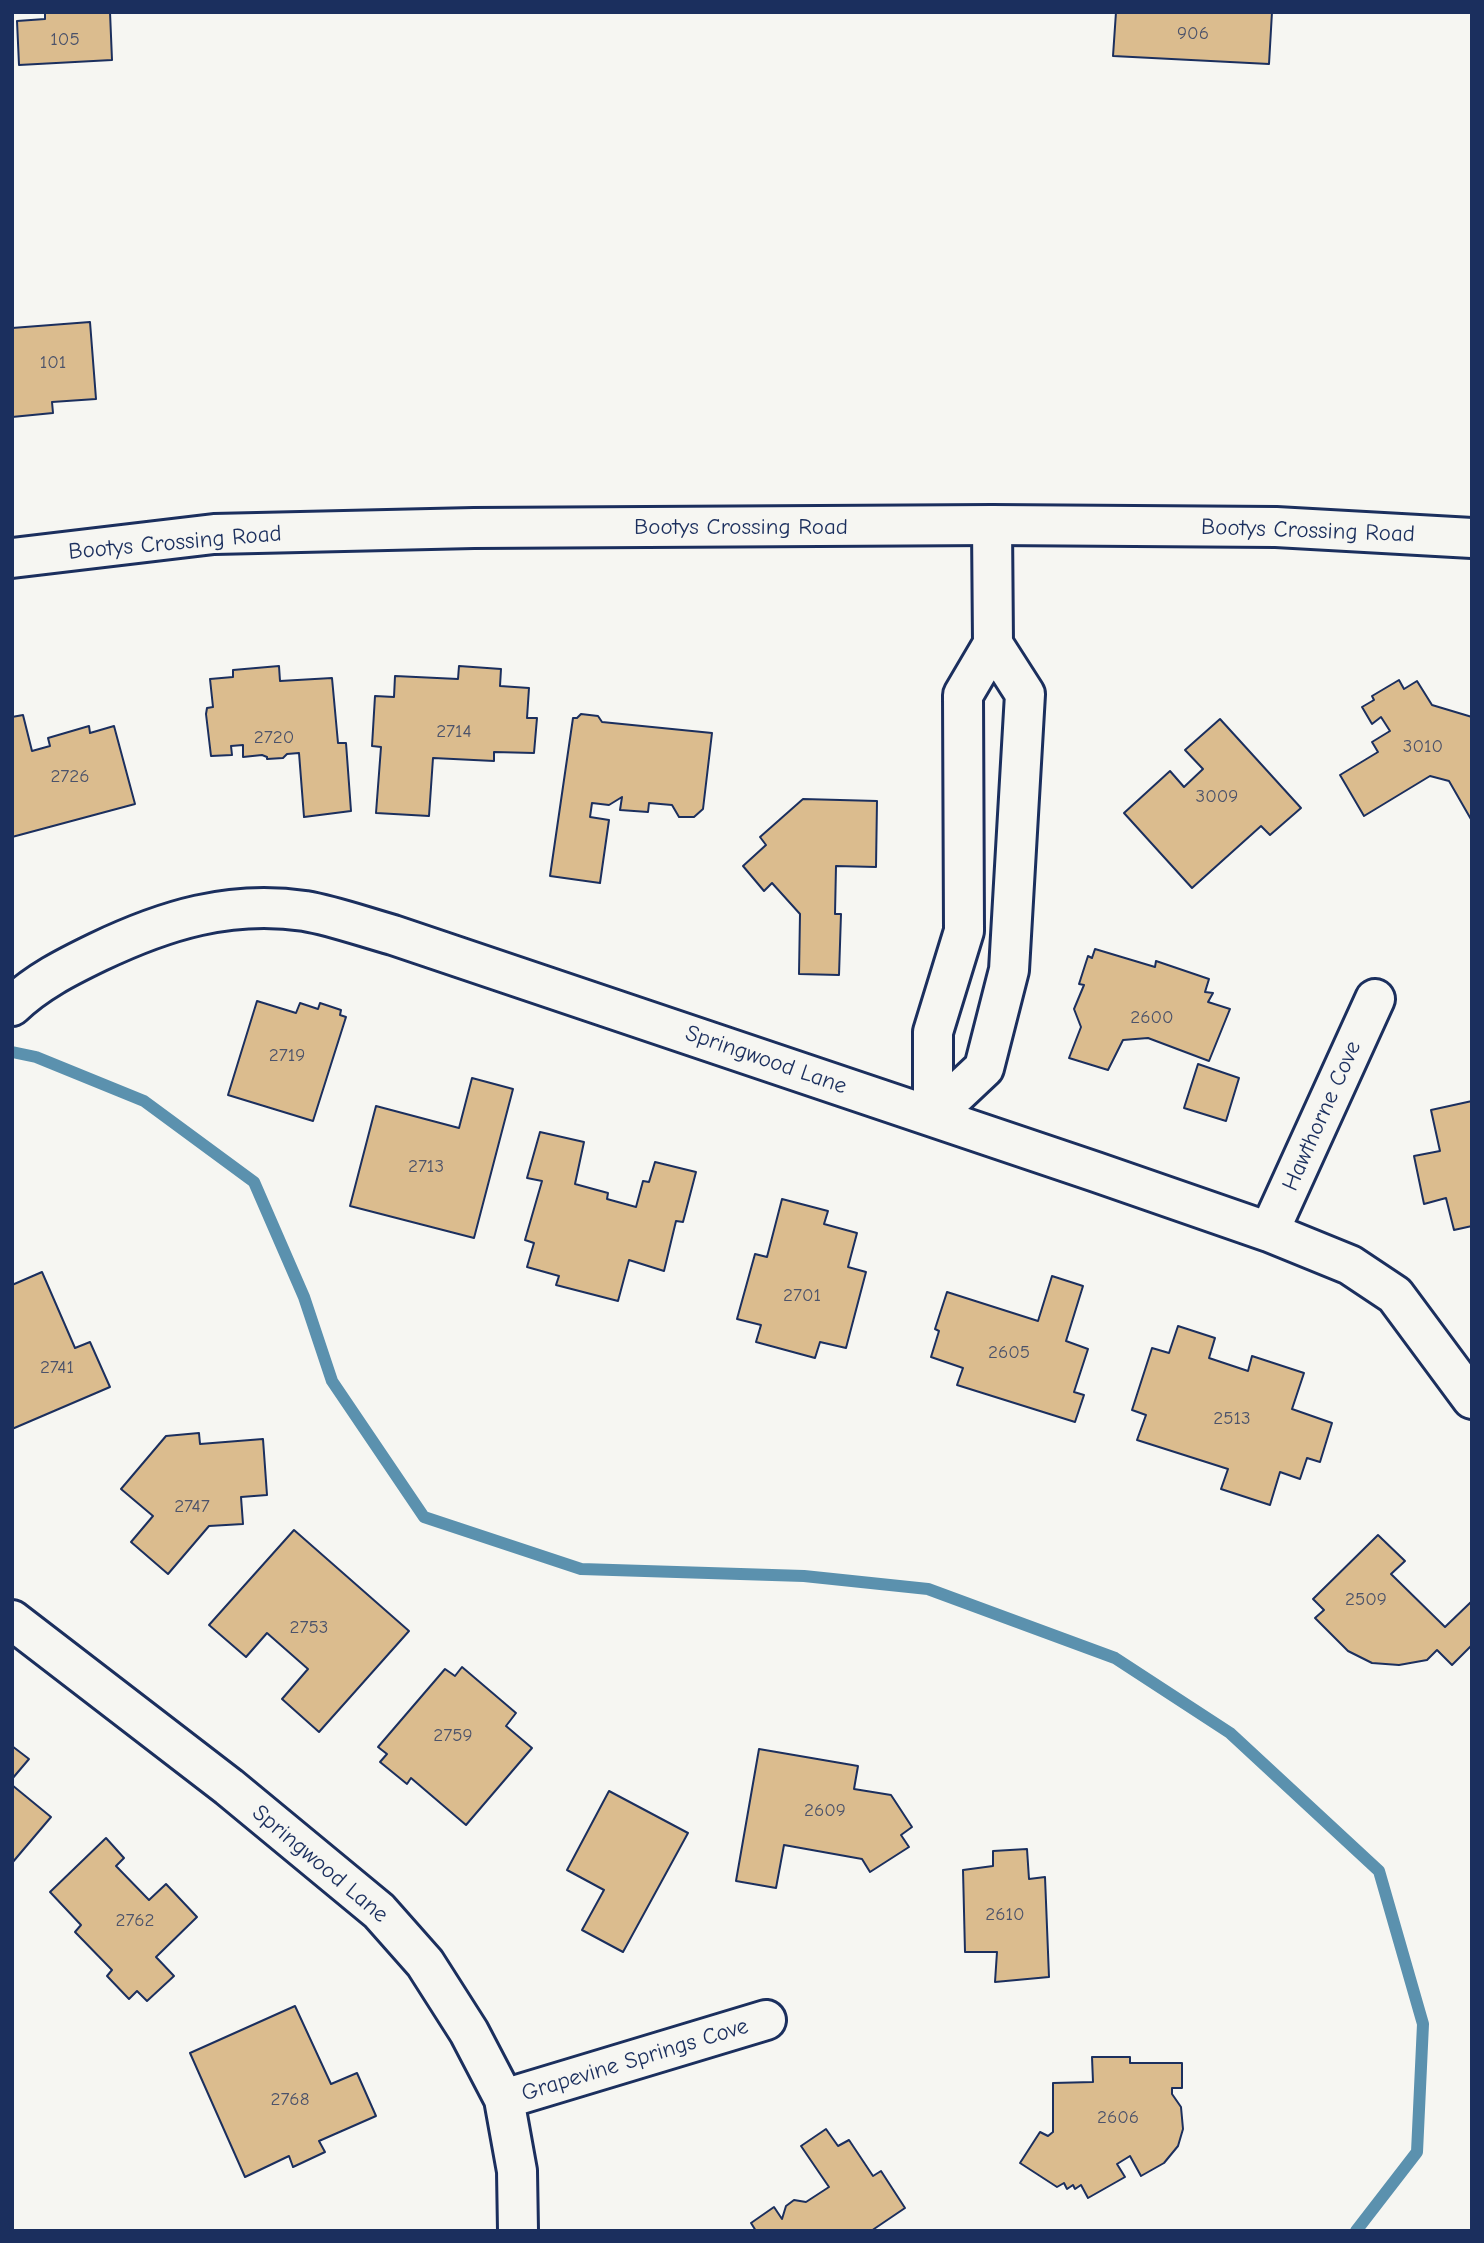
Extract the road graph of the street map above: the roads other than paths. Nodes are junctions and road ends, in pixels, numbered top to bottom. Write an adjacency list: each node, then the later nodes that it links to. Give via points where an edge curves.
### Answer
1 (992, 525): 2 (street, Bootys Crossing Road, via 1276,527); 3 (street, Bootys Crossing Road, via 214,534); 4 (street)
2 (1472, 538)
3 (12, 558)
4 (993, 643): 7 (street, via 963,695 964,931 933,1031); 7 (street, via 1025,694 1009,971 984,1068)
5 (1375, 999): 8 (street, Hawthorne Cove)
6 (18, 1000): 7 (street, Springwood Lane, via 56,973 103,949 181,918 236,908 305,911 393,934)
7 (933, 1116): 8 (street, Springwood Lane)
8 (1269, 1232): 9 (street, Springwood Lane, via 1350,1265 1395,1295)
9 (1472, 1399)
10 (12, 1620): 12 (street, Springwood Lane, via 229,1787 379,1911 425,1963)
11 (766, 2020): 12 (street, Grapevine Springs Cove)
12 (504, 2099): 13 (street, Springwood Lane, via 517,2171)
13 (518, 2231)

